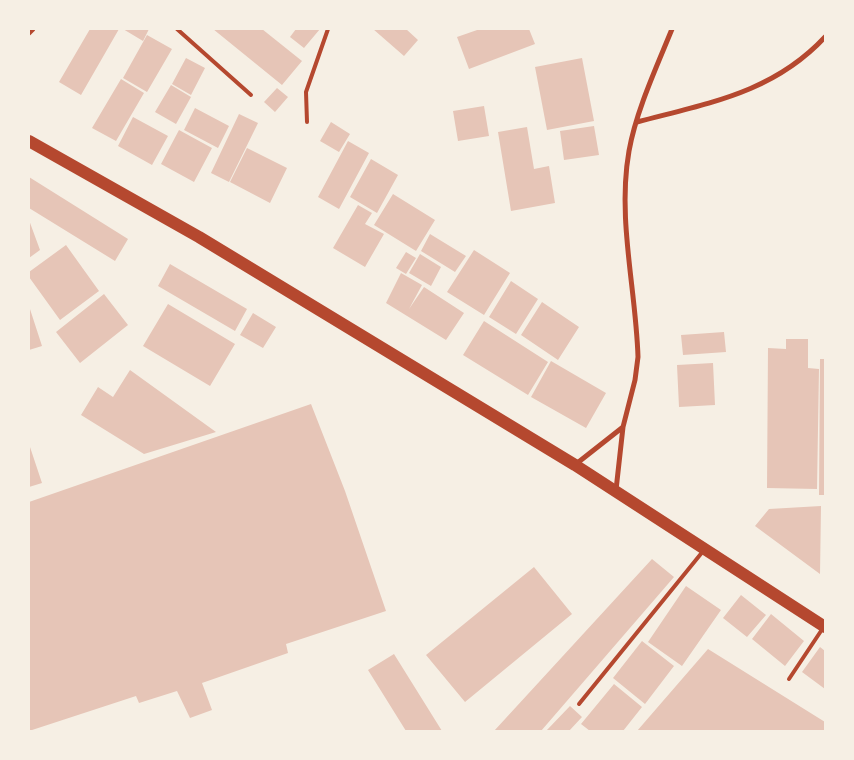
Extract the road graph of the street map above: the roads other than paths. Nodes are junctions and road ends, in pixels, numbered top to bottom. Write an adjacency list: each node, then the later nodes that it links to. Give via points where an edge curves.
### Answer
1 (33, 29): 5 (street)
2 (177, 29): 7 (lane)
3 (328, 29): 8 (lane, via 306,92)
4 (672, 29): 9 (street)
5 (29, 33)
6 (825, 37): 9 (street, via 806,58 771,80 729,98)
7 (251, 95)
8 (307, 122)
9 (637, 122): 11 (street, via 629,151 626,213 638,357)
10 (29, 141): 12 (main road, via 199,237)
11 (623, 427): 12 (street); 13 (street)
12 (575, 465): 13 (main road)
13 (616, 490): 14 (main road)
14 (704, 550): 15 (main road); 17 (lane)
15 (825, 627): 16 (lane)
16 (789, 680)
17 (579, 704)

